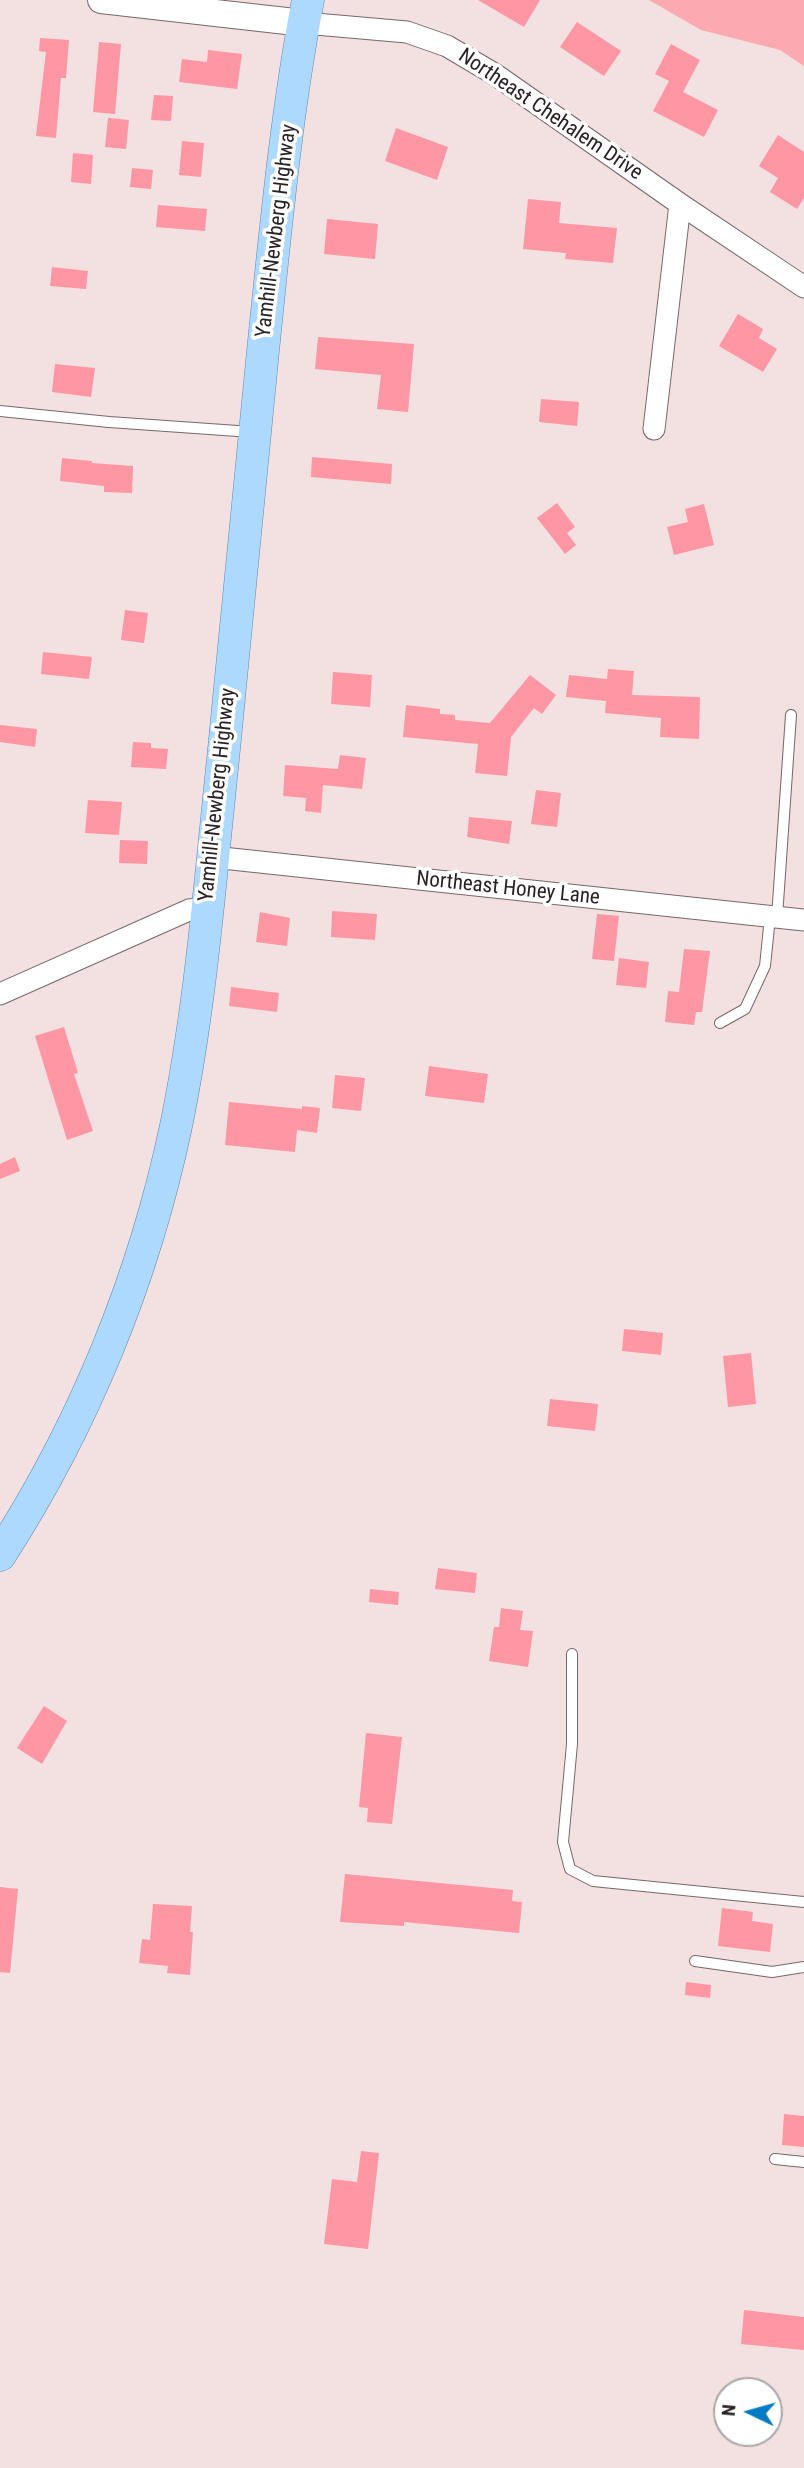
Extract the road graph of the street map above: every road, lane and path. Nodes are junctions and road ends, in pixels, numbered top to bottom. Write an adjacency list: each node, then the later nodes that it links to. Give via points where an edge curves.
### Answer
1 (101, 0): 2 (street, Northeast Chehalem Drive)
2 (306, 11): 3 (street, Northeast Chehalem Drive, via 407,32 447,46); 7 (main road, Yamhill-Newberg Highway)
3 (680, 204): 4 (street, Northeast Chehalem Drive); 6 (street)
4 (804, 288)
5 (0, 411): 7 (lane)
6 (654, 429)
7 (255, 432): 9 (main road, Yamhill-Newberg Highway)
8 (791, 715): 11 (lane)
9 (213, 857): 10 (main road, Yamhill-Newberg Highway); 11 (street, Northeast Honey Lane)
10 (207, 908): 13 (street, via 189,910); 15 (main road, Yamhill-Newberg Highway, via 175,1128 136,1274 83,1406)
11 (774, 917): 12 (street, Northeast Honey Lane); 14 (lane, via 765,966 745,1009)
12 (804, 920)
13 (0, 994)
14 (720, 1023)
15 (0, 1555)
16 (572, 1654): 17 (lane, via 572,1744 563,1842 570,1869 593,1881)
17 (804, 1902)
18 (695, 1961): 19 (lane, via 772,1972)
19 (804, 1967)
20 (775, 2159): 21 (lane)
21 (804, 2162)

